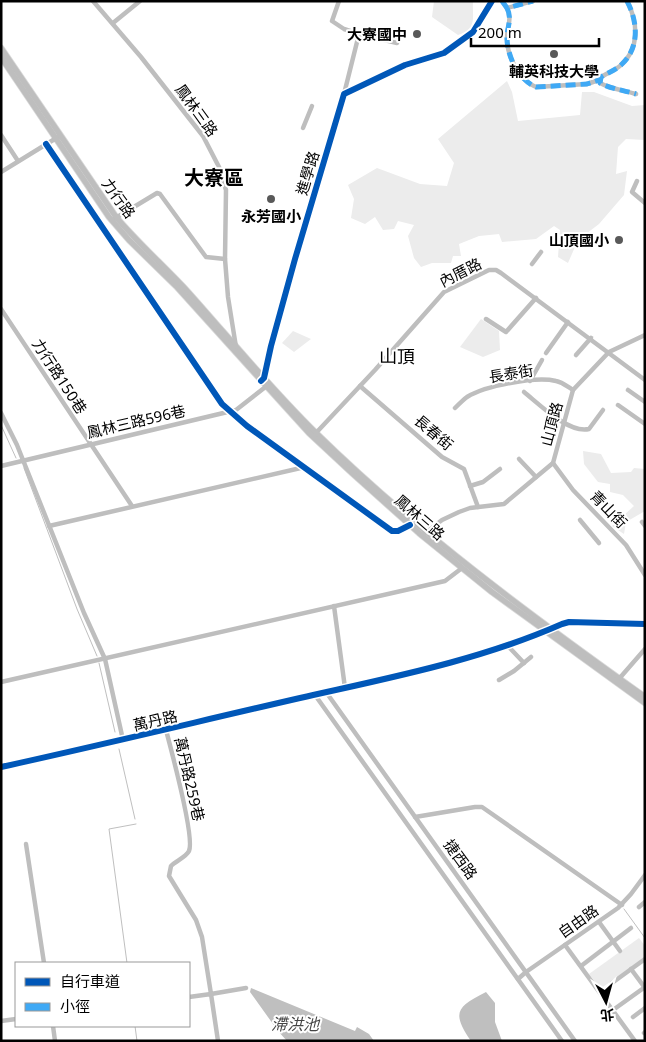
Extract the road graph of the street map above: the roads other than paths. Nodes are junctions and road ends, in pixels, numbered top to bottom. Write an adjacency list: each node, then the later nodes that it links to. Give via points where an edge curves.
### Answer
1 (93, 1): 9 (street, 鳳林三路)
2 (140, 1): 9 (street)
3 (339, 1): 10 (street, via 332,21)
4 (492, 1): 15 (street, via 472,32 444,53 405,65)
5 (502, 1): 8 (street)
6 (533, 1): 8 (street)
7 (627, 1): 14 (street, via 632,11 636,40 621,65)
8 (507, 8): 14 (street, via 510,18 507,36 512,58 521,77 530,85 587,84)
9 (113, 23): 28 (street, 鳳林三路, via 203,136 219,167 226,190)
10 (359, 34): 11 (street); 15 (street, 進學路)
11 (397, 43)
12 (1, 48): 20 (main road, 力行路)
13 (1, 57): 20 (main road, 力行路)
14 (599, 80): 16 (street, via 610,89)
15 (344, 94): 41 (street, 進學路)
16 (636, 94)
17 (312, 106): 18 (street)
18 (303, 128)
19 (1, 135): 22 (street)
20 (58, 137): 21 (street); 26 (main road, 力行路)
21 (46, 144): 22 (street); 54 (street)
22 (18, 161): 23 (street)
23 (1, 172)
24 (636, 181): 25 (street, via 632,192)
25 (645, 203)
26 (114, 218): 28 (street, via 160,194 206,257); 36 (main road, 力行路, via 179,283)
27 (541, 252): 29 (street)
28 (225, 259): 36 (street, 鳳林三路)
29 (532, 264)
30 (536, 298): 32 (street, via 506,332); 33 (street, 內厝路); 45 (street, 內厝路, via 496,270 489,270 447,290)
31 (1, 310): 58 (street, 力行路150巷)
32 (486, 319)
33 (568, 322): 35 (street, 內厝路); 38 (street)
34 (645, 335): 37 (street, 山頂路)
35 (591, 338): 37 (street, 內厝路); 39 (street)
36 (235, 348): 41 (main road, 鳳林三路)
37 (609, 352): 42 (street, 內厝路); 46 (street, 山頂路)
38 (546, 353)
39 (576, 355)
40 (542, 360): 43 (street)
41 (262, 380): 44 (main road, 鳳林三路)
42 (645, 380)
43 (530, 381): 46 (street, 長泰街, via 554,380); 51 (street, 長泰街, via 493,386 467,397)
44 (268, 386): 54 (street, 鳳林三路596巷); 57 (main road, 鳳林三路)
45 (360, 386): 57 (street, 內厝路); 66 (street, 長春街, via 442,457 464,469)
46 (574, 390): 55 (street, 山頂路)
47 (628, 390): 49 (street)
48 (524, 392): 55 (street)
49 (645, 402)
50 (618, 405): 56 (street)
51 (455, 408)
52 (603, 410): 55 (street, via 587,430)
53 (1, 412): 60 (street)
54 (230, 412): 58 (street, 鳳林三路596巷); 63 (street)
55 (564, 423): 61 (street, 山頂路)
56 (645, 424)
57 (314, 435): 70 (main road, 鳳林三路); 72 (main road, 鳳林三路)
58 (90, 445): 60 (street, 鳳林三路596巷); 67 (street, 力行路150巷)
59 (519, 460): 65 (street)
60 (24, 461): 62 (street, 鳳林三路596巷); 71 (street)
61 (553, 463): 65 (street, 山頂路); 75 (street, 青山街, via 573,490 618,536)
62 (1, 466)
63 (305, 467): 67 (street); 70 (street, via 392,531)
64 (500, 469): 66 (street, via 483,482)
65 (536, 477): 68 (street, 山頂路, via 504,504)
66 (470, 486): 68 (street, 長春街)
67 (132, 506): 71 (street)
68 (478, 507): 72 (street, 山頂路, via 442,520)
69 (580, 520): 73 (street)
70 (410, 525): 72 (main road, 鳳林三路)
71 (49, 526): 82 (street)
72 (424, 534): 74 (main road, 鳳林三路); 78 (main road, 鳳林三路)
73 (599, 543)
74 (462, 568): 76 (street, via 445,581); 78 (main road, 鳳林三路)
75 (645, 575)
76 (334, 606): 82 (street); 88 (street)
77 (645, 624): 78 (street, via 569,622)
78 (548, 630): 79 (street); 86 (main road, 鳳林三路)
79 (507, 645): 83 (street); 88 (street, via 456,662)
80 (645, 649): 86 (street)
81 (531, 657): 83 (street)
82 (105, 659): 87 (street); 94 (street)
83 (524, 663): 85 (street)
84 (1, 675): 87 (street)
85 (499, 680)
86 (617, 680): 91 (main road); 92 (main road)
87 (2, 682)
88 (346, 688): 89 (street)
89 (326, 692): 90 (street, 萬丹路); 96 (street, 捷西路)
90 (315, 695): 93 (street, 萬丹路); 112 (street, 捷西路)
91 (645, 697)
92 (645, 703)
93 (166, 730): 94 (street, 萬丹路); 116 (street, 萬丹路259巷, via 187,813 190,850 172,866 169,876 196,920)
94 (123, 740): 95 (street, 萬丹路)
95 (1, 767)
96 (415, 816): 100 (street, via 482,807); 111 (street, 捷西路)
97 (26, 844): 108 (street)
98 (645, 874): 100 (street, 自由路)
99 (645, 902): 101 (street)
100 (622, 905): 102 (street, 自由路)
101 (639, 907)
102 (599, 922): 104 (street); 105 (street, 自由路)
103 (631, 928): 104 (street)
104 (613, 942): 106 (street); 109 (street)
105 (565, 945): 109 (street); 111 (street, 自由路)
106 (620, 951)
107 (645, 959): 110 (street)
108 (44, 962)
109 (581, 966): 119 (street)
110 (631, 969): 113 (street); 115 (street)
111 (526, 972): 112 (street, 自由路); 127 (street, 捷西路)
112 (518, 979): 126 (street, 捷西路)
113 (612, 983)
114 (246, 988): 116 (street)
115 (645, 988): 119 (street)
116 (211, 994): 117 (street); 125 (street)
117 (190, 997)
118 (645, 1008): 120 (street)
119 (613, 1010): 128 (street)
120 (633, 1017)
121 (15, 1019): 122 (street)
122 (1, 1021)
123 (53, 1027): 124 (street)
124 (55, 1041)
125 (218, 1041)
126 (562, 1041)
127 (575, 1041)
128 (634, 1041)

